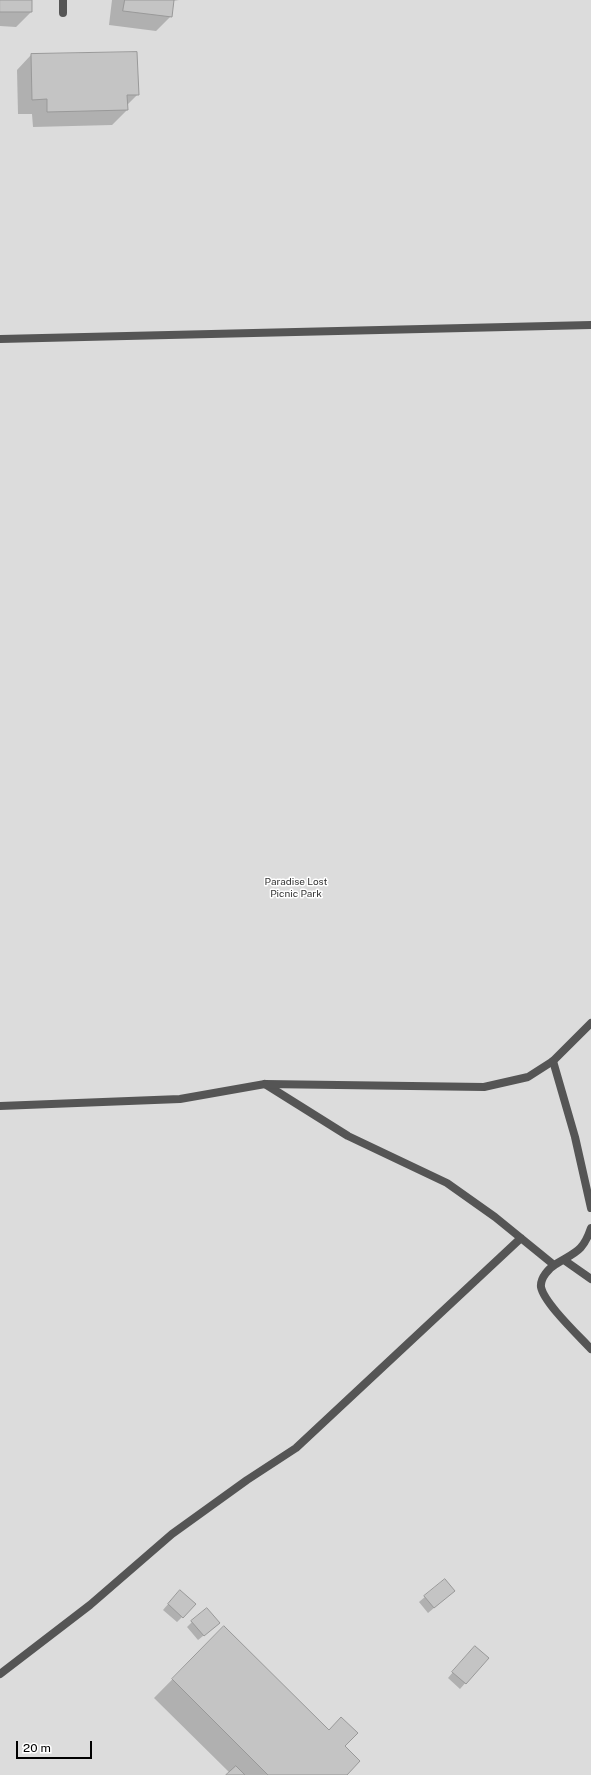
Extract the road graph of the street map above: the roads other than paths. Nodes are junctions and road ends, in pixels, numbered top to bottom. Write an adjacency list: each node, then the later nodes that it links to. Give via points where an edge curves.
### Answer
1 (63, 0): 2 (street)
2 (63, 13)
3 (591, 325): 4 (street)
4 (0, 339)
5 (591, 1023): 6 (street)
6 (553, 1060): 7 (street, via 528,1077 484,1086); 9 (street, via 575,1137)
7 (265, 1084): 8 (street, via 180,1099); 11 (street, via 348,1136 447,1183)
8 (0, 1106)
9 (591, 1208)
10 (591, 1228): 12 (street, via 587,1241 575,1254)
11 (520, 1238): 13 (street); 16 (street, via 296,1448 172,1534 90,1605)
12 (564, 1260): 13 (street); 14 (street)
13 (554, 1265): 15 (street, via 542,1278 541,1286 546,1300)
14 (591, 1279)
15 (591, 1349)
16 (0, 1674)

